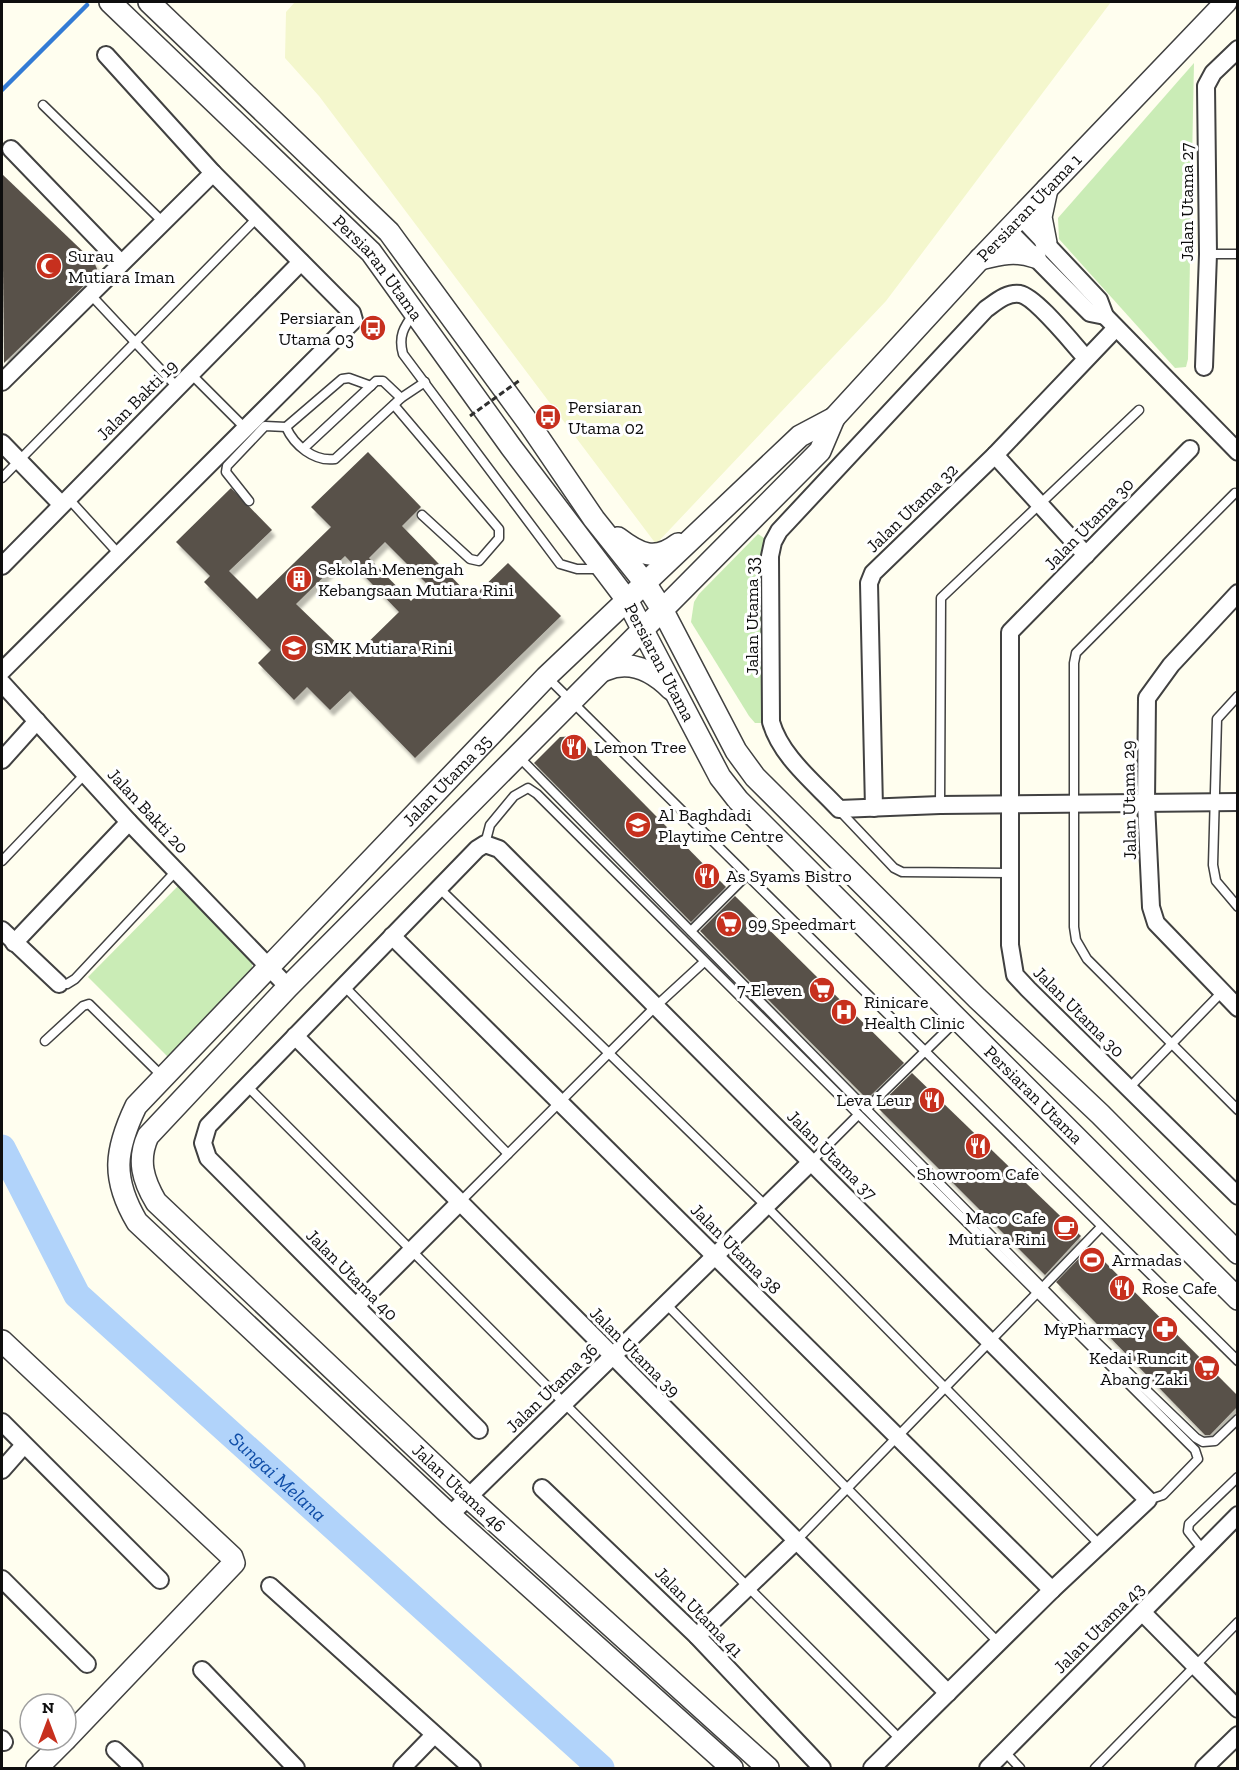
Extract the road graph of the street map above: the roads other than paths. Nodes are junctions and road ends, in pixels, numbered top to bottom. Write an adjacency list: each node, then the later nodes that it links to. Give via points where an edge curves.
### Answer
1 (110, 2): 20 (street, Persiaran Utama, via 371,252)
2 (149, 2): 49 (street, Persiaran Utama, via 389,232)
3 (1226, 2): 9 (street, Persiaran Utama 1)
4 (1238, 49): 14 (street, Jalan Utama 27, via 1213,73 1206,87)
5 (106, 55): 8 (street)
6 (42, 105): 11 (lane)
7 (11, 149): 17 (street)
8 (213, 173): 10 (street); 11 (street)
9 (1047, 189): 12 (street, Persiaran Utama 1); 13 (street)
10 (257, 218): 18 (street); 22 (lane)
11 (162, 221): 17 (street)
12 (1014, 223): 13 (street); 16 (street, Persiaran Utama 1)
13 (1040, 250): 16 (street); 21 (street, via 1100,300)
14 (1208, 254): 15 (lane); 24 (street, Jalan Utama 27)
15 (1238, 254)
16 (980, 259): 33 (street, Persiaran Utama 1)
17 (120, 262): 19 (street)
18 (301, 262): 25 (street, Jalan Bakti 19); 35 (street, via 354,320)
19 (89, 293): 22 (lane); 26 (street)
20 (414, 312): 27 (lane, via 402,330 400,342 403,354); 53 (street, Persiaran Utama)
21 (1110, 322): 23 (street, Jalan Utama 32); 39 (street)
22 (134, 343): 29 (lane); 41 (lane)
23 (1086, 358): 40 (street, Jalan Utama 32); 77 (street, Jalan Utama 33, via 1034,303 1020,294 998,300 779,531 770,556 771,722 776,738 794,762)
24 (1204, 367)
25 (190, 373): 29 (street, Jalan Bakti 19); 35 (lane)
26 (2, 382)
27 (424, 382): 30 (lane); 53 (lane, via 560,564 577,569)
28 (371, 386): 30 (lane, via 383,381); 34 (lane, via 342,379); 37 (lane)
29 (177, 387): 44 (street, Jalan Bakti 19)
30 (401, 398): 31 (lane)
31 (394, 405): 37 (lane, via 335,459 323,460); 48 (lane, via 499,529 499,538 479,561 470,559)
32 (1139, 410): 47 (lane)
33 (834, 418): 46 (street, Persiaran Utama 1, via 800,436); 57 (street, Persiaran Utama 1, via 820,451)
34 (286, 427): 37 (lane, via 290,437); 45 (lane, via 265,426 227,466 231,480)
35 (245, 428): 50 (street)
36 (2, 443): 41 (street)
37 (304, 448)
38 (1190, 449): 51 (street, Jalan Utama 30)
39 (1238, 452)
40 (995, 455): 47 (street); 76 (street, Jalan Utama 32, via 873,573 869,583)
41 (19, 461): 42 (lane); 44 (street)
42 (2, 478)
43 (1235, 493): 72 (lane, via 1076,653)
44 (64, 501): 50 (lane); 52 (street, Jalan Bakti 19)
45 (249, 501)
46 (728, 505): 49 (street, via 668,552 655,556 634,550); 54 (street, Persiaran Utama 1)
47 (1040, 505): 51 (street); 75 (lane, via 941,598)
48 (422, 515)
49 (594, 519): 54 (street, Persiaran Utama)
50 (118, 553): 59 (street)
51 (1086, 555): 74 (street, Jalan Utama 30, via 1010,632)
52 (2, 566)
53 (605, 568): 56 (street, Persiaran Utama)
54 (645, 583): 56 (street, Persiaran Utama 1); 57 (street, Persiaran Utama)
55 (1238, 593): 73 (street, Jalan Utama 29, via 1171,665 1147,698)
56 (627, 600): 58 (street, Persiaran Utama); 61 (street, Jalan Utama 35)
57 (663, 611): 58 (street, Persiaran Utama 1); 120 (street, Persiaran Utama, via 736,751 755,777)
58 (645, 629): 60 (street, Jalan Utama 35); 63 (street, Persiaran Utama)
59 (2, 670)
60 (605, 670): 63 (street, via 615,665 635,666 659,677); 65 (street, Jalan Utama 35)
61 (546, 677): 65 (lane); 91 (street, Jalan Utama 35)
62 (2, 683): 66 (street, Jalan Bakti 20)
63 (677, 694): 98 (street, Persiaran Utama, via 720,777 738,800)
64 (1238, 696): 70 (lane, via 1217,719)
65 (572, 702): 67 (street, Jalan Utama 35); 83 (lane)
66 (37, 721): 68 (street); 69 (street, Jalan Bakti 20)
67 (519, 757): 87 (lane); 94 (street, Jalan Utama 35)
68 (2, 760)
69 (86, 773): 78 (street, Jalan Bakti 20); 80 (lane)
70 (1216, 802): 71 (street); 73 (street); 85 (lane, via 1216,881)
71 (1238, 802)
72 (1076, 803): 73 (street); 74 (street); 101 (lane, via 1076,940 1087,959)
73 (1146, 803): 95 (street, Jalan Utama 29, via 1151,907 1156,923)
74 (1009, 804): 75 (street); 82 (street, Jalan Utama 30)
75 (940, 805): 76 (street)
76 (874, 808): 77 (street)
77 (839, 809): 82 (lane, Jalan Utama 33, via 902,872)
78 (129, 822): 81 (street, Jalan Bakti 20); 89 (street)
79 (485, 844): 84 (street); 90 (lane, via 489,825 514,796 528,788); 96 (street, Jalan Utama 37, via 499,849)
80 (2, 861)
81 (177, 870): 91 (street, Jalan Bakti 20); 92 (lane, via 75,979)
82 (1008, 873): 106 (street, Jalan Utama 30, via 1015,975)
83 (746, 876): 87 (lane); 102 (lane)
84 (439, 888): 88 (street); 103 (lane)
85 (1238, 907)
86 (2, 930): 89 (street)
87 (692, 931): 108 (lane)
88 (392, 936): 93 (street); 107 (street, Jalan Utama 38)
89 (14, 943): 92 (street)
90 (704, 962): 96 (lane); 110 (lane)
91 (268, 965): 94 (street); 104 (street, Jalan Utama 35)
92 (59, 984)
93 (344, 986): 99 (street); 111 (lane)
94 (288, 987): 114 (street, Jalan Utama 35, via 148,1136 142,1150 143,1170)
95 (1222, 992): 97 (street, Jalan Utama 29); 101 (lane)
96 (655, 1007): 103 (lane); 112 (street, Jalan Utama 37)
97 (1238, 1008)
98 (959, 1018): 102 (lane); 123 (street, Persiaran Utama)
99 (295, 1036): 105 (street); 115 (street, Jalan Utama 39)
100 (45, 1041): 104 (lane, via 89,1004)
101 (1172, 1044): 106 (lane); 109 (lane)
102 (925, 1053): 108 (lane); 118 (lane)
103 (608, 1054): 107 (lane); 116 (lane)
104 (163, 1077): 117 (street, Jalan Utama 35, via 136,1106 122,1134 117,1160 119,1179)
105 (247, 1086): 119 (lane); 125 (street, Jalan Utama 40, via 208,1126 203,1143 208,1158)
106 (1128, 1089): 113 (street, Jalan Utama 30)
107 (560, 1101): 111 (lane); 121 (street, Jalan Utama 38)
108 (866, 1109): 122 (lane)
109 (1238, 1110)
110 (858, 1115): 112 (lane); 122 (lane)
111 (508, 1154): 115 (lane)
112 (811, 1162): 116 (street, Jalan Utama 36); 127 (street, Jalan Utama 37)
113 (1238, 1196)
114 (156, 1202): 141 (street, Jalan Utama 46)
115 (460, 1202): 119 (street); 128 (street, Jalan Utama 39)
116 (765, 1206): 121 (street, Jalan Utama 36); 130 (lane)
117 (137, 1221): 143 (street, Jalan Utama 46)
118 (1101, 1227): 122 (lane); 129 (lane)
119 (412, 1250): 125 (street); 131 (lane)
120 (1238, 1253)
121 (715, 1255): 124 (street, Jalan Utama 36); 135 (street, Jalan Utama 38)
122 (1040, 1290): 127 (lane); 132 (lane, via 1203,1442 1215,1441); 142 (lane, via 1198,1455 1163,1495)
123 (1238, 1299)
124 (666, 1304): 128 (street, Jalan Utama 36); 140 (lane)
125 (356, 1306): 134 (street, Jalan Utama 40)
126 (2, 1341): 162 (street, via 234,1563)
127 (990, 1341): 130 (lane); 142 (street, Jalan Utama 37)
128 (612, 1357): 131 (street, Jalan Utama 36); 145 (street, Jalan Utama 39)
129 (1238, 1362)
130 (944, 1388): 135 (lane); 146 (lane)
131 (563, 1405): 141 (street, Jalan Utama 36); 151 (lane)
132 (1238, 1419)
133 (2, 1422): 136 (street)
134 (479, 1430)
135 (897, 1436): 140 (lane); 152 (street, Jalan Utama 38)
136 (24, 1445): 137 (street); 149 (street)
137 (2, 1470)
138 (1238, 1477): 147 (lane, via 1189,1524 1188,1531)
139 (542, 1488): 155 (street, Jalan Utama 41)
140 (847, 1488): 145 (lane); 156 (lane)
141 (468, 1497): 143 (street, Jalan Utama 36); 175 (street, Jalan Utama 46)
142 (1148, 1500): 146 (street)
143 (450, 1515): 174 (street, Jalan Utama 46)
144 (1238, 1515): 147 (street, Jalan Utama 43)
145 (796, 1541): 151 (street); 160 (street, Jalan Utama 39)
146 (1100, 1545): 152 (street)
147 (1203, 1550): 153 (street, Jalan Utama 43)
148 (2, 1579): 157 (street)
149 (160, 1580)
150 (270, 1586): 163 (street)
151 (748, 1587): 155 (street); 165 (lane)
152 (1052, 1590): 156 (street)
153 (1142, 1612): 158 (street); 167 (street, Jalan Utama 43)
154 (1238, 1622): 158 (lane)
155 (697, 1636): 176 (street, Jalan Utama 41)
156 (999, 1642): 160 (street)
157 (87, 1664)
158 (1194, 1665): 161 (street); 180 (lane)
159 (202, 1670): 171 (street)
160 (948, 1693): 165 (street)
161 (1238, 1709)
162 (78, 1725)
163 (434, 1735): 172 (street); 173 (street)
164 (1238, 1735): 181 (street)
165 (901, 1740): 177 (street)
166 (115, 1750): 170 (street)
167 (1005, 1751): 178 (street, Jalan Utama 43); 179 (lane)
168 (52, 1752): 169 (street)
169 (37, 1768)
170 (134, 1768)
171 (296, 1768)
172 (402, 1768)
173 (472, 1768)
174 (732, 1768)
175 (768, 1768)
176 (822, 1768)
177 (872, 1768)
178 (987, 1768)
179 (1020, 1768)
180 (1095, 1768)
181 (1204, 1768)

